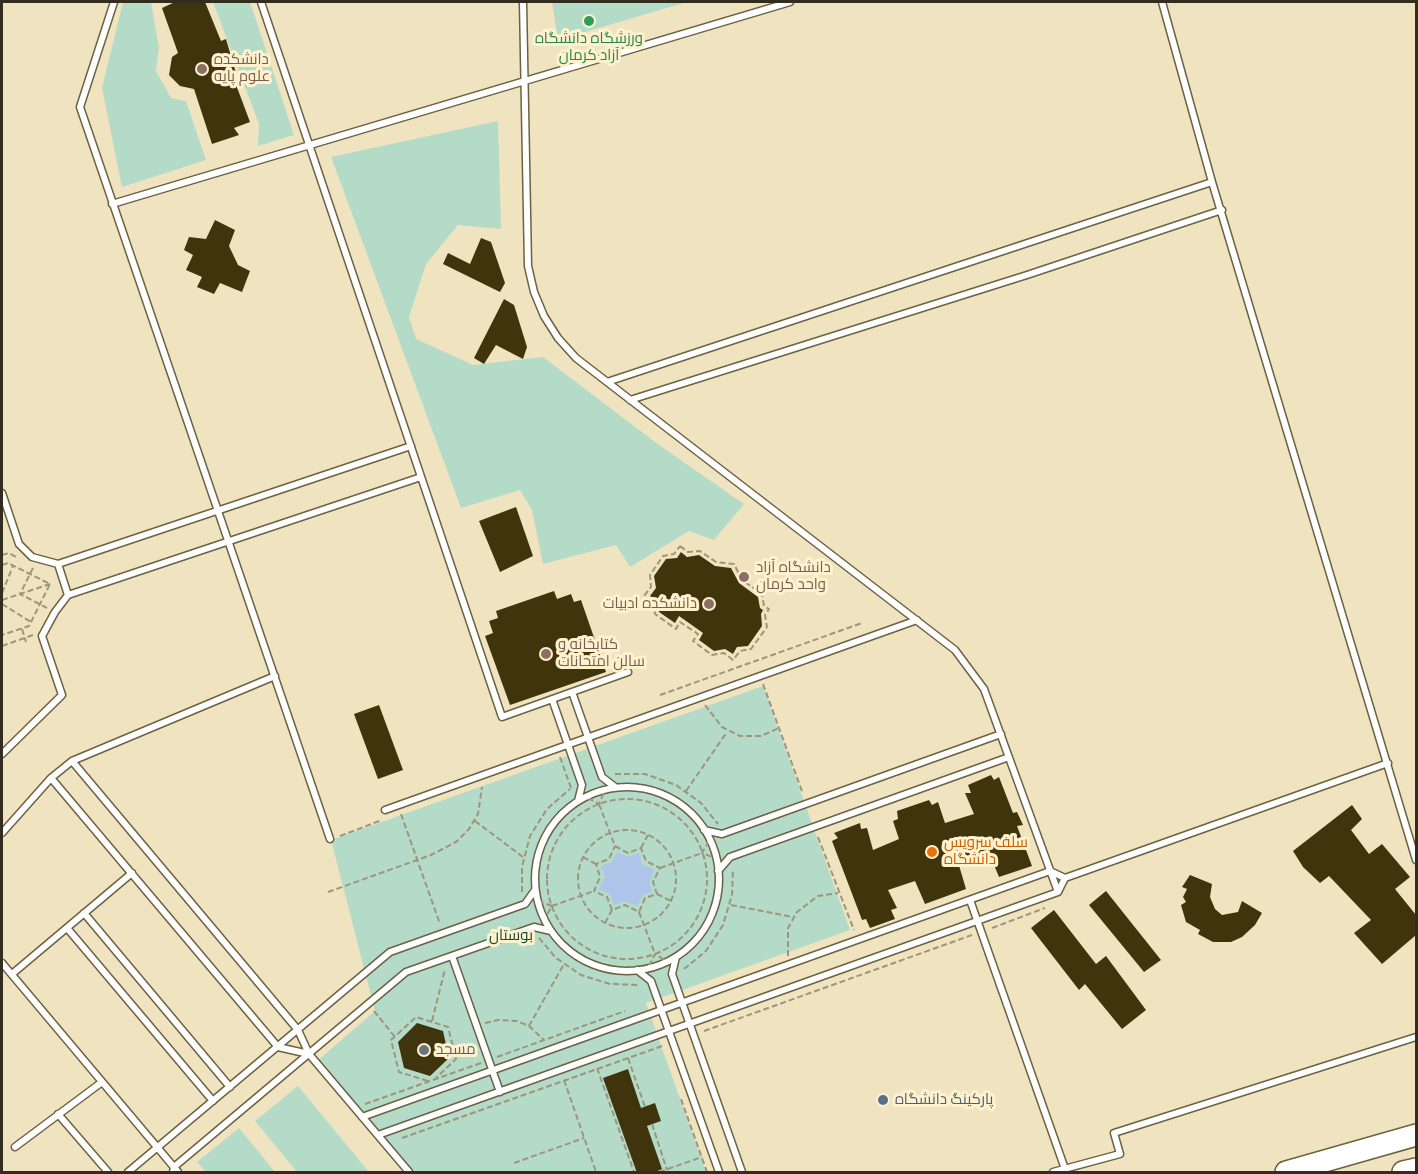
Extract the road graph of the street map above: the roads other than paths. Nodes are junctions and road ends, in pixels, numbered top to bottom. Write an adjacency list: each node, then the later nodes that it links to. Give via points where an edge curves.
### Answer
1 (114, 2): 9 (lane, via 80,107)
2 (261, 2): 7 (lane)
3 (523, 2): 6 (lane)
4 (790, 2): 6 (lane)
5 (1162, 2): 8 (lane)
6 (524, 83): 7 (lane); 11 (lane, via 528,266 534,292 558,338)
7 (309, 143): 9 (lane); 13 (lane)
8 (1212, 182): 10 (lane); 11 (lane)
9 (112, 204): 16 (lane)
10 (1222, 210): 12 (lane); 31 (lane)
11 (607, 382): 12 (lane)
12 (630, 400): 20 (lane)
13 (411, 446): 14 (lane); 16 (lane)
14 (421, 477): 17 (lane); 24 (lane, via 502,717)
15 (2, 493): 18 (lane, via 24,551 36,562)
16 (217, 511): 17 (lane); 18 (lane)
17 (230, 541): 19 (lane); 22 (lane)
18 (58, 564): 19 (lane)
19 (69, 595): 28 (lane, via 42,636 62,695)
20 (917, 620): 25 (lane, via 955,650 984,689); 26 (lane)
21 (628, 672): 23 (lane)
22 (275, 676): 30 (lane); 38 (lane)
23 (572, 692): 24 (lane); 26 (lane)
24 (552, 699): 27 (lane)
25 (1001, 734): 29 (lane); 36 (lane, via 722,834)
26 (588, 737): 27 (lane); 33 (lane)
27 (568, 744): 34 (lane); 35 (lane)
28 (2, 754)
29 (1009, 757): 40 (lane, via 730,857); 41 (lane)
30 (72, 761): 32 (lane); 59 (lane)
31 (1388, 763): 39 (lane); 43 (lane)
32 (51, 778): 37 (lane); 42 (lane)
33 (607, 786): 34 (lane); 36 (lane, via 644,788 662,794 686,808)
34 (583, 795): 44 (lane, via 556,819 546,835 536,862)
35 (385, 810)
36 (704, 830): 40 (lane)
37 (2, 833)
38 (330, 839)
39 (1416, 860)
40 (718, 871): 53 (lane, via 718,891 709,920 698,937)
41 (1050, 871): 43 (lane); 45 (lane); 46 (lane)
42 (132, 873): 47 (lane); 62 (lane)
43 (1065, 878): 45 (lane)
44 (536, 890): 50 (lane); 59 (lane, via 525,904 390,952)
45 (1058, 892): 48 (lane)
46 (970, 900): 48 (lane); 56 (lane)
47 (84, 913): 49 (lane); 66 (lane)
48 (977, 921): 58 (lane); 75 (lane)
49 (67, 928): 55 (lane); 68 (lane)
50 (551, 931): 51 (lane, via 534,927); 54 (lane, via 589,962 608,969)
51 (452, 956): 63 (lane, via 406,972); 64 (lane)
52 (2, 963): 55 (lane)
53 (670, 963): 54 (lane); 56 (lane)
54 (637, 970): 57 (lane, via 651,981)
55 (12, 975): 65 (lane)
56 (682, 1003): 57 (lane); 58 (lane)
57 (662, 1010): 60 (lane); 64 (lane)
58 (689, 1024): 60 (lane); 82 (lane)
59 (298, 1030): 62 (lane); 63 (lane)
60 (669, 1031): 67 (lane); 81 (lane)
61 (1416, 1037): 75 (lane, via 1114,1133 1120,1154)
62 (278, 1047): 63 (lane); 66 (lane)
63 (309, 1054): 70 (lane); 77 (lane)
64 (492, 1070): 67 (lane); 70 (lane)
65 (102, 1082): 69 (lane); 74 (lane)
66 (230, 1087): 68 (lane)
67 (500, 1092): 71 (lane)
68 (213, 1101): 74 (lane)
69 (58, 1114): 73 (lane); 78 (lane)
70 (362, 1117): 71 (lane)
71 (378, 1135): 80 (lane)
72 (1416, 1136): 84 (highway)
73 (15, 1147)
74 (158, 1148): 77 (lane); 79 (lane)
75 (1065, 1169): 83 (lane)
76 (1416, 1169): 85 (highway)
77 (175, 1171)
78 (108, 1173)
79 (128, 1173)
80 (409, 1173)
81 (719, 1173)
82 (742, 1173)
83 (1053, 1173)
84 (1286, 1173)
85 (1404, 1173)

